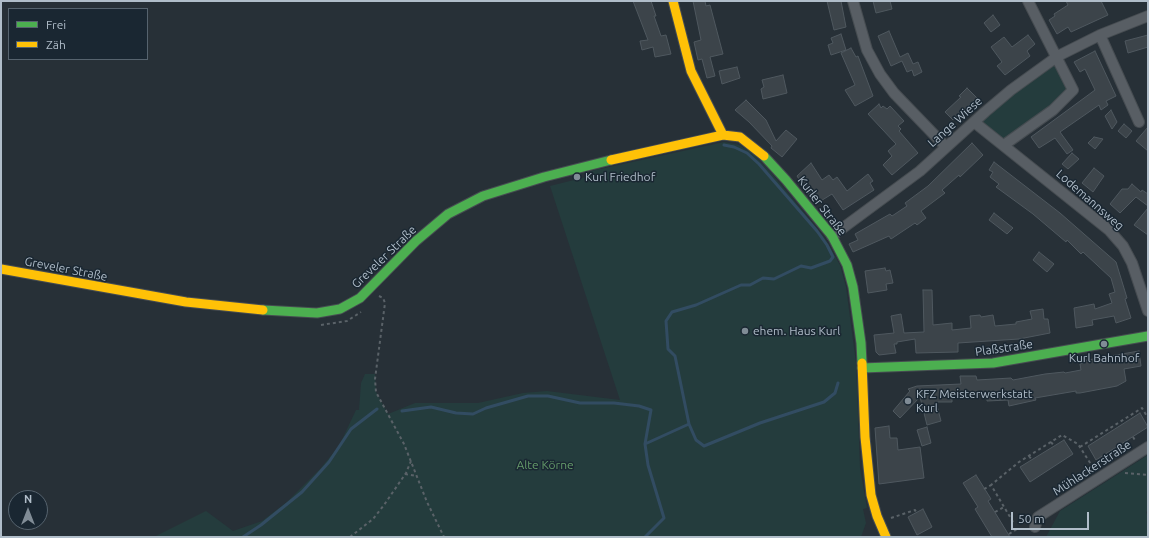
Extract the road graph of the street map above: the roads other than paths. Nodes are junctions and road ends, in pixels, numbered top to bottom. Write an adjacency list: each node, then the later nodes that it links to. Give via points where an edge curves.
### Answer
1 (673, 1): 9 (street, via 690,71)
2 (853, 1): 11 (street, via 867,50 880,74 894,93)
3 (1028, 1): 6 (street)
4 (1148, 16): 5 (street, Lange Wiese)
5 (1100, 35): 6 (street, Lange Wiese); 8 (street)
6 (1058, 56): 7 (street, Lange Wiese, via 1011,90); 10 (street, via 1073,90 1053,110)
7 (974, 122): 10 (street, Lodemannsweg); 11 (street, Lange Wiese)
8 (1139, 122)
9 (723, 135): 12 (street, Kurler Straße, via 740,137 759,151); 13 (street, Greveler Straße, via 575,168 483,196 448,214 416,241 365,294 340,309 317,313 270,311 186,302)
10 (1004, 145): 14 (street, Lodemannsweg, via 1109,230 1123,246 1132,263)
11 (946, 147): 12 (street, Lange Wiese, via 920,171)
12 (832, 236): 16 (street, Kurler Straße, via 847,265 853,287)
13 (1, 269)
14 (1148, 311)
15 (1148, 336): 16 (street, Plaßstraße, via 993,363)
16 (862, 368): 19 (street, Kurler Straße, via 868,473 871,495)
17 (1143, 446): 18 (street, Mühlackerstraße, via 1038,518)
18 (1035, 527)
19 (883, 536)

